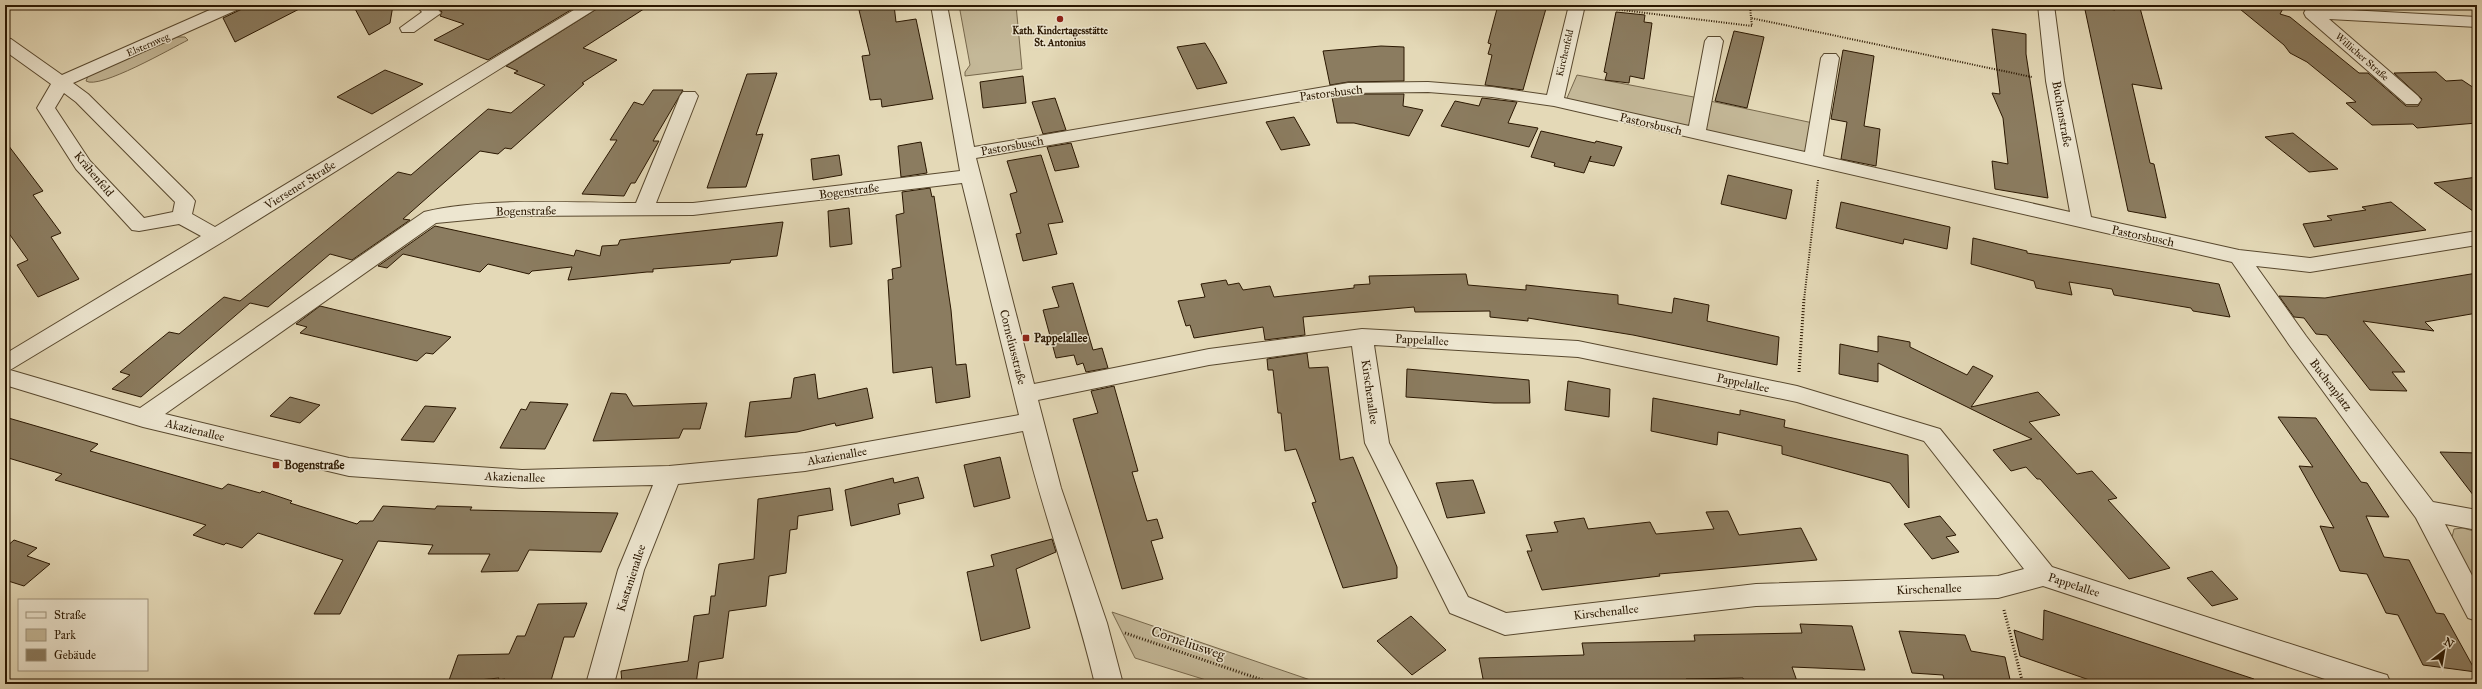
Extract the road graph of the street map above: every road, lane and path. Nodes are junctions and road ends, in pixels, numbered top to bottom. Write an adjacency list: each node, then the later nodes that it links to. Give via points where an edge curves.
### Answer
1 (235, 5): 16 (street, Elsternweg)
2 (424, 5): 11 (street, via 433,13)
3 (594, 5): 27 (street, Viersener Straße)
4 (940, 5): 21 (street, Corneliusstraße)
5 (1583, 5): 9 (path, via 1752,26); 19 (street, Kirchenfeld)
6 (1750, 5): 9 (path)
7 (2046, 5): 15 (street, Buchenstraße)
8 (2306, 9): 10 (street, Willicher Straße); 18 (street, Willicher Straße)
9 (1751, 18): 15 (path)
10 (2477, 22)
11 (408, 28)
12 (1714, 41): 20 (street, Pastorsbusch)
13 (5, 43): 16 (street)
14 (1830, 58): 22 (street)
15 (2056, 81): 26 (street, Buchenstraße)
16 (61, 82): 25 (street, via 82,98 185,201); 25 (street, Krähenfeld, via 46,108 83,165 139,225)
17 (689, 96): 24 (street)
18 (2412, 100)
19 (1554, 101): 20 (street, Pastorsbusch); 21 (street, Pastorsbusch, via 1492,92 1428,87 1348,88)
20 (1696, 135): 22 (street, Pastorsbusch)
21 (966, 154): 23 (street, Corneliusstraße)
22 (1813, 160): 26 (street, Pastorsbusch); 34 (path, via 1819,170 1805,279)
23 (970, 176): 24 (street, Bogenstraße, via 693,209); 33 (street, Corneliusstraße)
24 (643, 210): 35 (street, Bogenstraße, via 468,212 430,217)
25 (182, 217): 27 (street)
26 (2082, 222): 29 (street, Pastorsbusch)
27 (217, 236): 31 (street, Viersener Straße)
28 (2477, 238): 29 (street, Pastorsbusch, via 2310,265)
29 (2239, 256): 38 (street, Buchenplatz, via 2303,347)
30 (1362, 337): 33 (street, Pappelallee, via 1209,357); 34 (street, Pappelallee, via 1578,349); 41 (street, Kirschenallee, via 1377,443 1459,605 1505,624 1756,595)
31 (5, 364)
32 (5, 376): 35 (street, Akazienallee)
33 (1025, 394): 36 (street, Corneliusstraße)
34 (1797, 394): 40 (street, Pappelallee, via 1932,434)
35 (143, 418): 37 (street, Akazienallee, via 348,466 522,479)
36 (1032, 420): 37 (street, Akazienallee, via 805,462); 43 (street, Corneliusstraße, via 1049,488)
37 (669, 475): 44 (street, Kastanienallee, via 631,570)
38 (2425, 510): 39 (street); 42 (street, Buchenplatz)
39 (2477, 520)
40 (2043, 575): 41 (street, Kirschenallee); 48 (street, Pappelallee)
41 (1998, 587): 47 (path)
42 (2477, 610)
43 (1094, 623): 45 (street, Corneliusstraße); 46 (path, Corneliusweg)
44 (600, 684)
45 (1109, 684)
46 (1274, 684)
47 (2023, 684)
48 (2377, 684)

